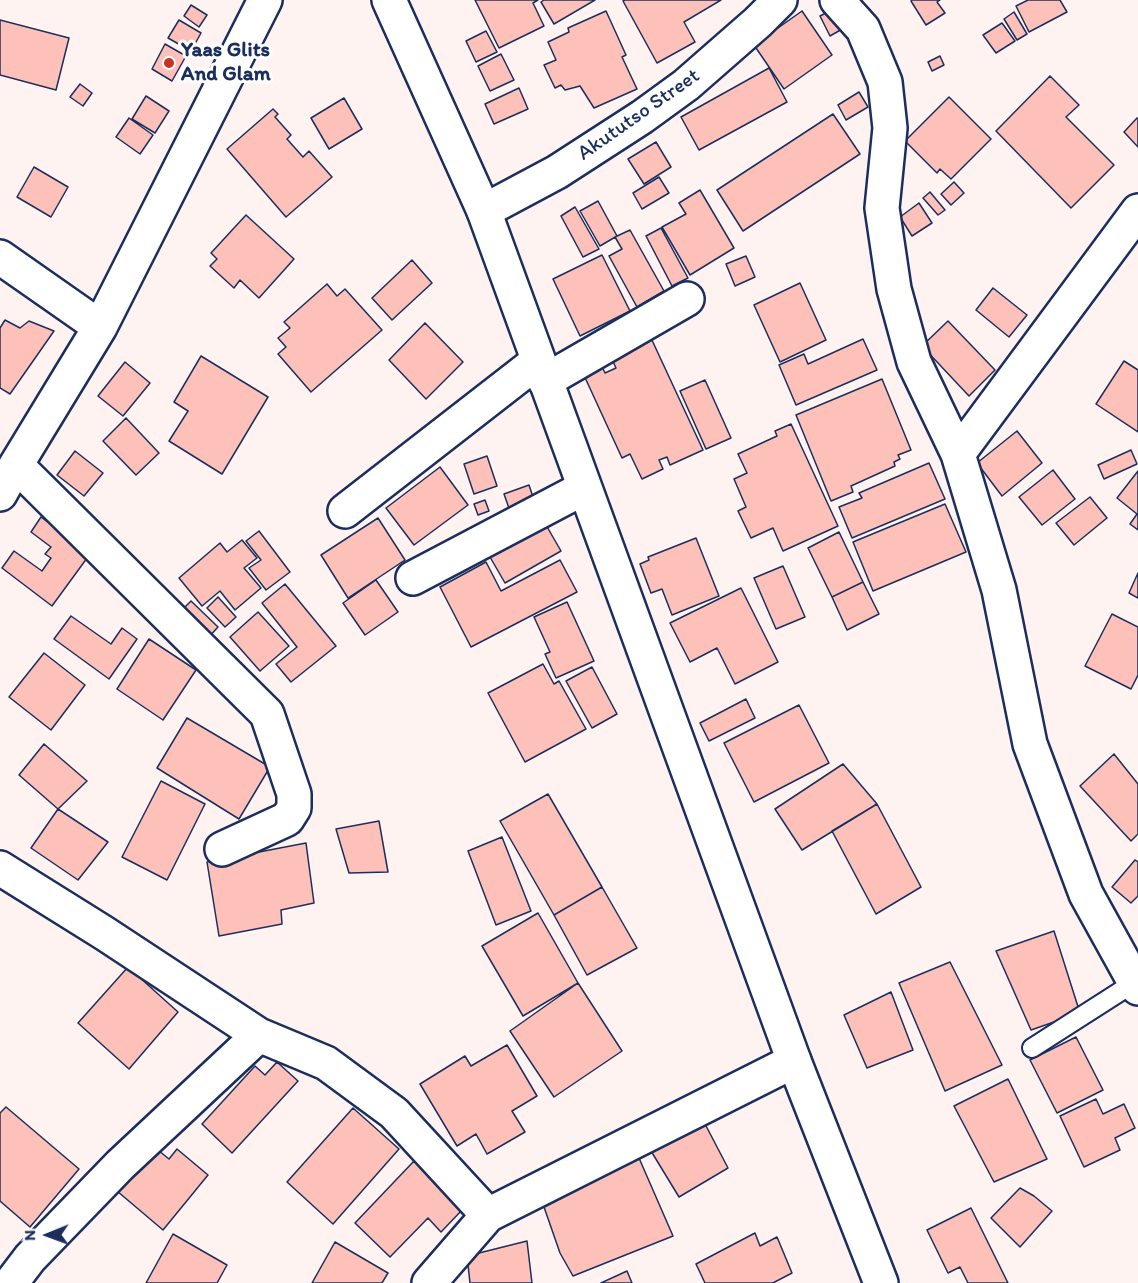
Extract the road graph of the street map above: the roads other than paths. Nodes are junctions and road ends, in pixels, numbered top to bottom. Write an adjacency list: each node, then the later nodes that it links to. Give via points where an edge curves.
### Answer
1 (265, 0): 9 (street)
2 (389, 0): 5 (street)
3 (780, 0): 5 (street, Akututso Street, via 686,85 651,110 557,172)
4 (837, 0): 11 (street, via 863,29 885,82 890,128 882,208 894,289 914,362)
5 (484, 211): 10 (street)
6 (1138, 211): 11 (street)
7 (0, 257): 9 (street)
8 (687, 299): 10 (street)
9 (100, 327): 12 (street)
10 (542, 371): 13 (street); 15 (street)
11 (958, 454): 19 (street, via 999,590 1030,744 1086,894)
12 (16, 465): 14 (street); 17 (street, via 267,714 294,794 294,808 287,819)
13 (584, 488): 16 (street); 22 (street)
14 (0, 494)
15 (345, 511)
16 (413, 578)
17 (222, 849)
18 (0, 868): 20 (street)
19 (1136, 985): 21 (lane)
20 (259, 1035): 23 (street, via 326,1063 394,1113); 24 (street, via 120,1165 30,1258)
21 (1032, 1048)
22 (794, 1061): 23 (street); 26 (street)
23 (488, 1215): 25 (street)
24 (11, 1283)
25 (429, 1283)
26 (881, 1283)

